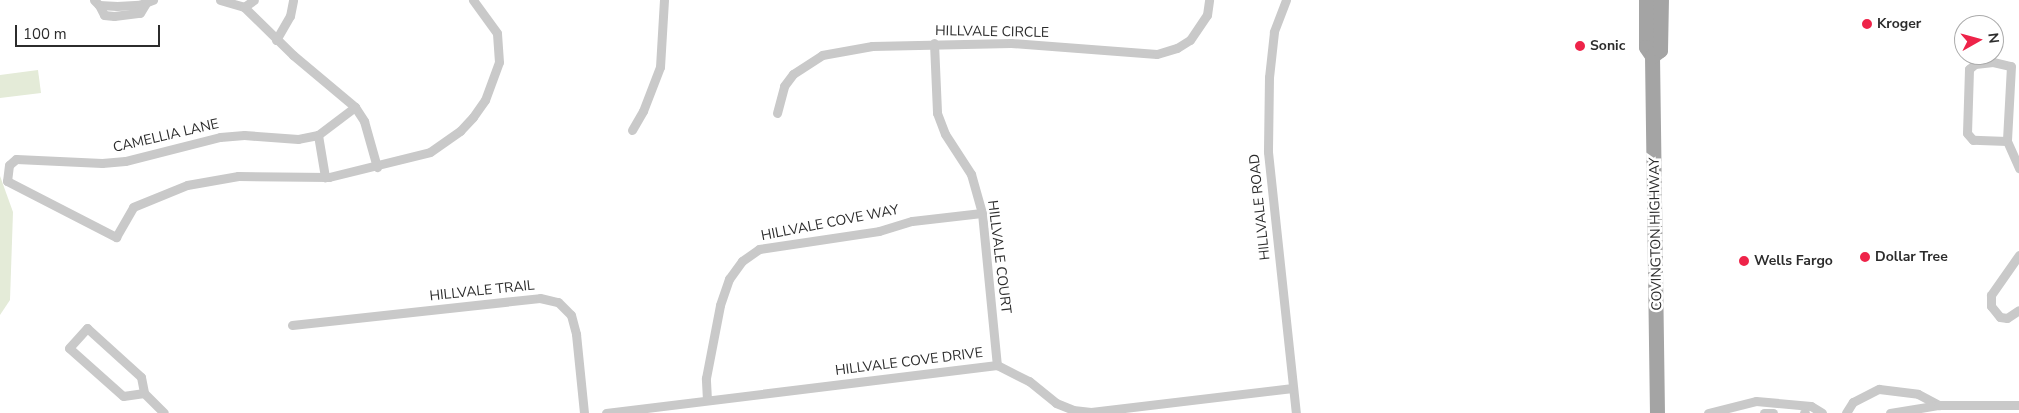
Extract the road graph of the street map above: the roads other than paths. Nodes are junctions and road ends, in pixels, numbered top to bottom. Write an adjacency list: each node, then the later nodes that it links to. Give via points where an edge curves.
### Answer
1 (220, 0): 13 (street)
2 (254, 0): 13 (street)
3 (293, 0): 15 (street, via 290,16)
4 (473, 0): 23 (street, CAMELLIA LANE, via 491,22 500,46 499,62 485,100 460,131 430,152)
5 (664, 0): 20 (street, via 658,74)
6 (1209, 0): 16 (street, HILLVALE CIRCLE, via 1207,15 1190,40 1157,54 1011,43)
7 (1286, 0): 31 (street, HILLVALE ROAD, via 1274,32 1268,152)
8 (1646, 0): 17 (main road, COVINGTON HIGHWAY, via 1646,47)
9 (1661, 0): 17 (main road, COVINGTON HIGHWAY, via 1660,50)
10 (147, 1): 12 (street); 14 (street, via 140,13)
11 (96, 2): 12 (street); 14 (street, via 104,15)
12 (120, 3): 14 (street)
13 (244, 7): 15 (street)
14 (120, 16)
15 (276, 40): 18 (street)
16 (934, 43): 19 (street, HILLVALE CIRCLE, via 872,46 822,55 793,74 784,86); 26 (street, HILLVALE COURT, via 937,113 945,134 971,174)
17 (1652, 56): 41 (main road, COVINGTON HIGHWAY)
18 (355, 107): 21 (street, CAMELLIA LANE); 23 (street, via 364,122)
19 (777, 113)
20 (632, 130)
21 (318, 135): 25 (street); 25 (street, CAMELLIA LANE, via 298,139 244,135 220,137 102,164 16,159 10,165 7,181 116,237 133,207 187,185 238,176)
22 (2007, 141): 22 (street, via 1973,140 1967,133 1969,69 1975,64 1993,62 2011,66); 24 (street)
23 (377, 167): 25 (street, CAMELLIA LANE)
24 (2019, 168)
25 (325, 177)
26 (982, 212): 30 (street, HILLVALE COURT); 33 (street, HILLVALE COVE WAY, via 912,221 879,231 760,249 742,261 729,279 720,305 706,378)
27 (2019, 255): 28 (street, via 1991,295 1991,306 2000,318 2007,318)
28 (2019, 310)
29 (292, 325): 38 (street, HILLVALE TRAIL, via 540,298 558,302 571,315 576,334)
30 (997, 365): 31 (street, HILLVALE COVE DRIVE, via 1030,381 1056,403 1073,410 1091,412); 33 (street, HILLVALE COVE DRIVE)
31 (1293, 388): 40 (street, HILLVALE ROAD)
32 (144, 393): 32 (street, via 123,396 69,348 87,328 141,377); 37 (street)
33 (707, 400): 39 (street, HILLVALE COVE DRIVE)
34 (1792, 403): 42 (street, via 1756,401); 45 (street); 46 (street, via 1812,406)
35 (1939, 405): 36 (street); 47 (street, via 1918,394 1879,389 1853,402); 48 (street)
36 (2019, 405)
37 (164, 413)
38 (584, 413)
39 (606, 413)
40 (1296, 413)
41 (1657, 413)
42 (1708, 413)
43 (1764, 413): 44 (street)
44 (1773, 413)
45 (1791, 413)
46 (1822, 413)
47 (1846, 413)
48 (1890, 413)

